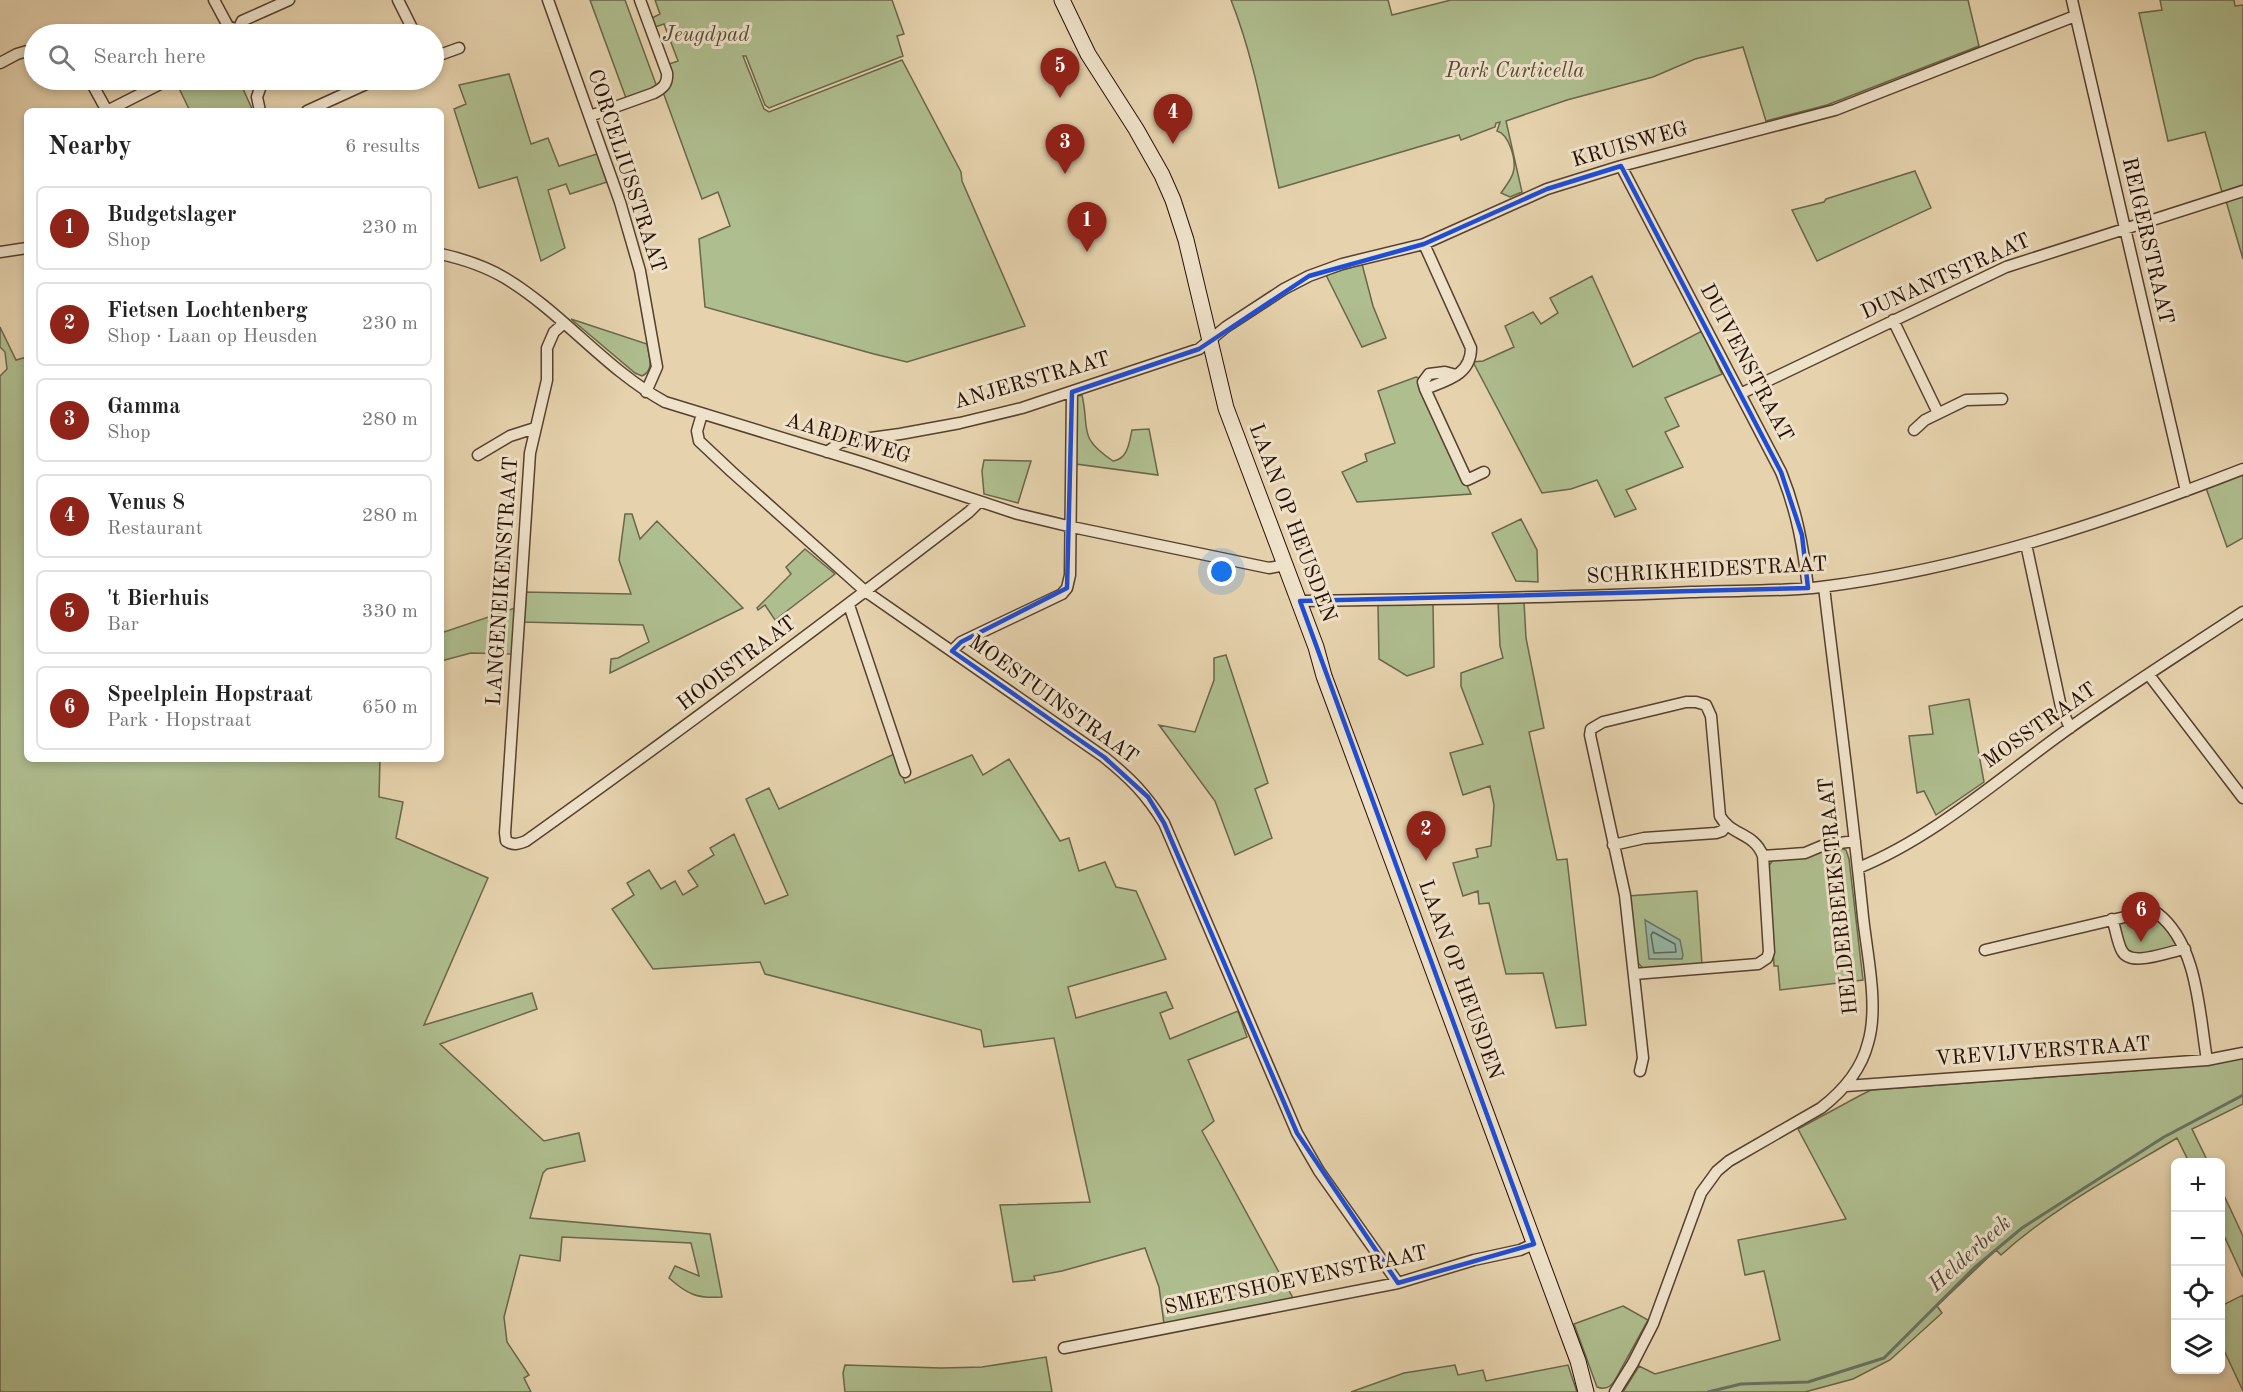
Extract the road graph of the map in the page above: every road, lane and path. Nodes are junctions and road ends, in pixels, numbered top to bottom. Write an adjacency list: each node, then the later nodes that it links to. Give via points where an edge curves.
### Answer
1 (214, 0): 9 (street)
2 (289, 0): 10 (street)
3 (398, 0): 11 (street)
4 (548, 0): 24 (street, CORCELIUSSTRAAT)
5 (640, 0): 24 (street, via 668,80 654,93)
6 (1062, 0): 34 (street, LAAN OP HEUSDEN, via 1088,54 1162,174 1180,221)
7 (2072, 0): 8 (street, REIGERSTRAAT)
8 (2075, 16): 25 (street, KRUISWEG, via 1835,110); 27 (street, REIGERSTRAAT)
9 (227, 24)
10 (242, 24)
11 (410, 24)
12 (459, 48): 14 (street)
13 (24, 52): 15 (street)
14 (444, 53)
15 (0, 63)
16 (95, 90): 20 (street)
17 (148, 90): 21 (street)
18 (259, 90): 22 (street)
19 (353, 90): 23 (street)
20 (105, 108)
21 (113, 108)
22 (259, 108)
23 (314, 108)
24 (590, 116): 35 (street, CORCELIUSSTRAAT, via 640,271 657,368)
25 (1621, 166): 28 (street, KRUISWEG, via 1547,189); 37 (street, DUIVENSTRAAT)
26 (2243, 191): 27 (street, DUNANTSTRAAT)
27 (2124, 229): 32 (street, DUNANTSTRAAT, via 2006,267); 47 (street, REIGERSTRAAT)
28 (1424, 244): 34 (street, KRUISWEG, via 1309,276); 46 (street, via 1470,342 1466,369 1425,389 1467,480)
29 (24, 248): 30 (street)
30 (0, 252)
31 (444, 255): 33 (street, AARDEWEG, via 504,278)
32 (1893, 320): 37 (street, DUNANTSTRAAT); 39 (street)
33 (563, 324): 35 (street, AARDEWEG); 41 (street, LANGENEIKENSTRAAT, via 554,332 547,348 547,380)
34 (1210, 340): 36 (street, ANJERSTRAAT, via 1199,349); 51 (street, LAAN OP HEUSDEN, via 1226,408)
35 (646, 392): 40 (street, AARDEWEG)
36 (1072, 392): 43 (street, ANJERSTRAAT, via 980,419 841,442); 49 (street)
37 (1740, 394): 53 (street, DUIVENSTRAAT, via 1791,498 1802,536)
38 (2002, 399): 39 (street, via 1972,398)
39 (1938, 413): 42 (street)
40 (702, 414): 43 (street, AARDEWEG); 54 (street, MOESTUINSTRAAT, via 697,431 699,441)
41 (535, 428): 44 (street, via 510,436); 65 (street, LANGENEIKENSTRAAT, via 519,598 505,833)
42 (1914, 430)
43 (827, 453): 48 (street, AARDEWEG)
44 (478, 455)
45 (2243, 469): 47 (street, SCHRIKHEIDESTRAAT)
46 (1484, 472)
47 (2186, 491): 50 (street, SCHRIKHEIDESTRAAT)
48 (979, 502): 49 (street, AARDEWEG); 54 (street, HOOISTRAAT)
49 (1072, 527): 51 (street, AARDEWEG, via 1269,568); 58 (street, via 1070,575 1062,594 961,642)
50 (2026, 544): 52 (street, SCHRIKHEIDESTRAAT, via 1948,564); 60 (street, via 2061,707)
51 (1285, 565): 55 (street, LAAN OP HEUSDEN)
52 (1824, 587): 53 (street, SCHRIKHEIDESTRAAT); 64 (street, HELDERBEEKSTRAAT)
53 (1808, 588): 55 (street, SCHRIKHEIDESTRAAT)
54 (865, 591): 56 (street, HOOISTRAAT); 58 (street, MOESTUINSTRAAT)
55 (1300, 601): 77 (street, LAAN OP HEUSDEN, via 1324,676)
56 (849, 605): 61 (street); 65 (street, HOOISTRAAT, via 526,841)
57 (2243, 612): 59 (street, MOSSTRAAT)
58 (952, 651): 78 (street, MOESTUINSTRAAT, via 1104,757 1148,797 1164,823 1297,1133 1318,1171)
59 (2148, 675): 60 (street, MOSSTRAAT); 62 (street)
60 (2070, 728): 68 (street, MOSSTRAAT, via 1921,836)
61 (905, 772)
62 (2243, 798)
63 (1727, 825): 66 (street, via 1716,833 1644,838); 66 (street, via 1719,811 1709,710 1702,703 1686,702 1603,722 1591,729 1590,741); 67 (street, via 1753,840)
64 (1855, 841): 67 (street, via 1824,845 1805,853); 68 (street, HELDERBEEKSTRAAT)
65 (511, 844)
66 (1613, 845): 72 (street, via 1625,895)
67 (1763, 856): 72 (street, via 1769,952 1763,961)
68 (1858, 868): 76 (street, HELDERBEEKSTRAAT, via 1872,1000 1871,1028 1863,1058)
69 (2112, 919): 70 (street, via 2154,911); 70 (street, via 2121,948 2129,958 2138,960); 71 (street)
70 (2185, 949): 74 (street)
71 (1984, 950)
72 (1634, 974): 75 (street, via 1643,1058)
73 (2243, 1053): 74 (street, VREVIJVERSTRAAT)
74 (2207, 1059): 76 (street, VREVIJVERSTRAAT)
75 (1640, 1071)
76 (1846, 1086): 83 (street, HELDERBEEKSTRAAT, via 1821,1108 1729,1161 1701,1193 1653,1324)
77 (1534, 1244): 78 (street, SMEETSHOEVENSTRAAT); 80 (street, LAAN OP HEUSDEN)
78 (1398, 1283): 79 (street, SMEETSHOEVENSTRAAT)
79 (1064, 1348)
80 (1578, 1361): 81 (street, LAAN OP HEUSDEN); 82 (street, LAAN OP HEUSDEN)
81 (1586, 1392)
82 (1593, 1392)
83 (1615, 1392)

